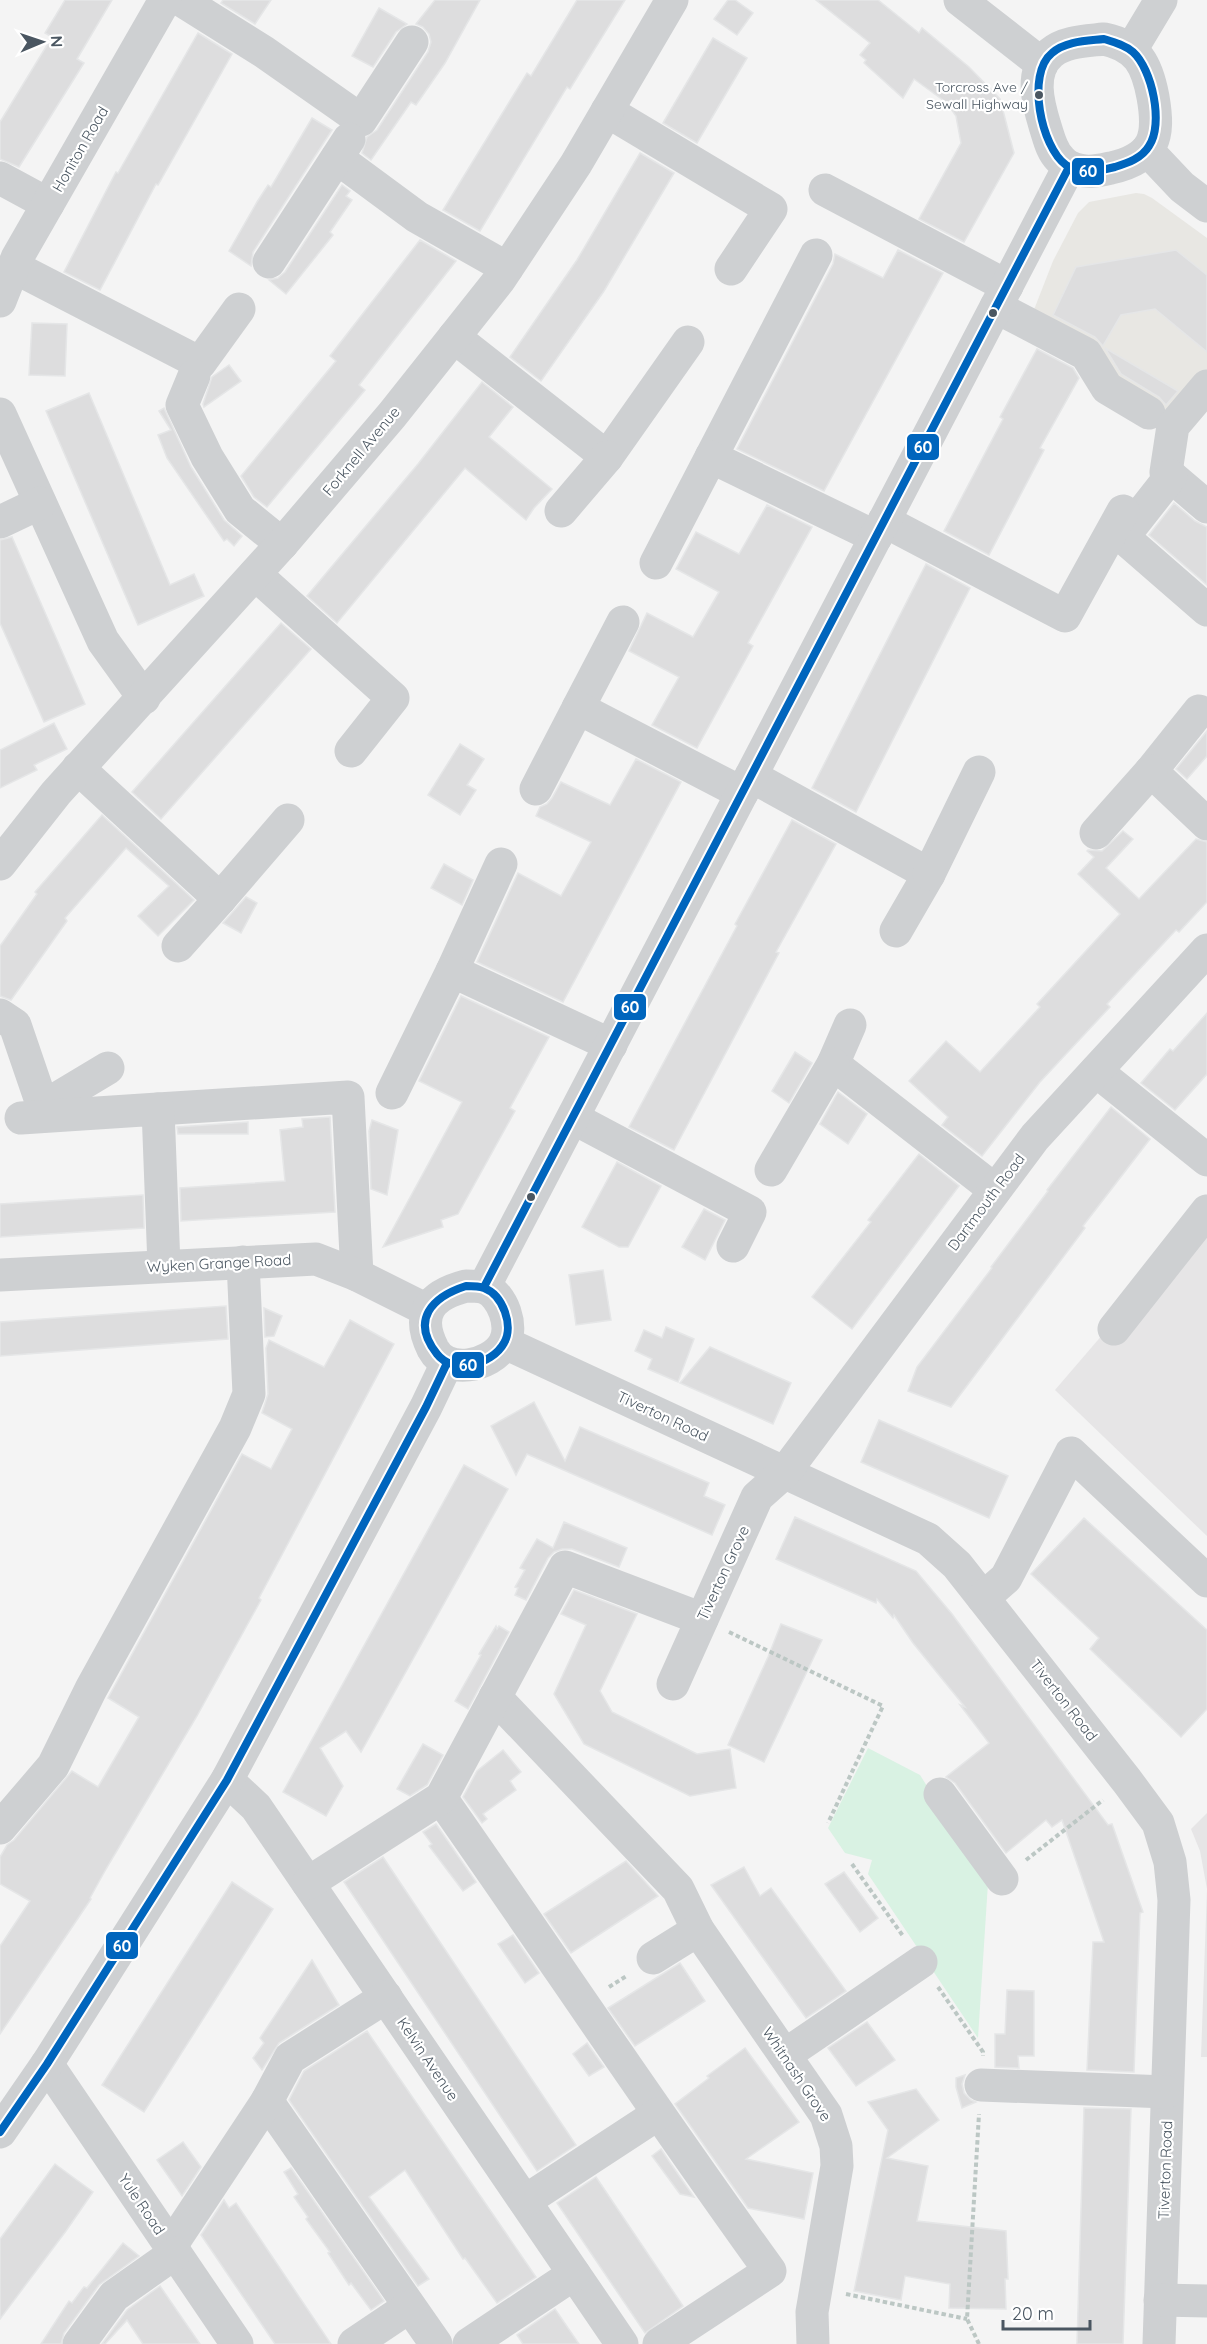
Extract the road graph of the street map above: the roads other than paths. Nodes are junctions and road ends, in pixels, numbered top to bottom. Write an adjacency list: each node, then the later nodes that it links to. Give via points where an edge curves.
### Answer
1 (165, 0): 16 (street, Honiton Road)
2 (181, 0): 10 (street)
3 (672, 0): 9 (street, Forknell Avenue)
4 (960, 0): 8 (street)
5 (1161, 0): 7 (street)
6 (412, 42): 10 (street)
7 (1131, 50): 8 (street, via 1115,41 1089,40 1060,47); 11 (street, via 1146,67 1156,117 1156,134)
8 (1042, 64): 13 (street, via 1038,100 1056,154)
9 (607, 111): 21 (street, Forknell Avenue); 22 (street, via 771,210)
10 (361, 120): 12 (street)
11 (1147, 150): 13 (street, via 1128,164 1108,169 1089,172); 17 (street, via 1182,187)
12 (337, 158): 19 (street); 21 (street, via 417,217)
13 (1070, 167): 23 (street)
14 (0, 178): 16 (street)
15 (825, 190): 23 (street)
16 (48, 204): 20 (street, Honiton Road)
17 (1207, 206)
18 (816, 255): 33 (street)
19 (269, 262)
20 (14, 267): 24 (street, Honiton Road); 25 (street, via 200,363)
21 (507, 268): 26 (street, Forknell Avenue)
22 (731, 269)
23 (1002, 296): 30 (street, via 1086,354 1107,388); 40 (street)
24 (0, 301)
25 (239, 309)
26 (454, 337): 32 (street); 41 (street, Forknell Avenue)
27 (688, 342): 32 (street)
28 (194, 376): 41 (street, via 182,405 207,457 240,510)
29 (1207, 386): 34 (street, via 1173,426 1166,472)
30 (1149, 413)
31 (0, 414): 35 (street)
32 (607, 457): 37 (street)
33 (711, 457): 40 (street); 42 (street)
34 (1171, 476): 36 (street); 44 (street, via 1123,537)
35 (40, 503): 39 (street); 46 (street, via 103,641)
36 (1207, 507)
37 (561, 511)
38 (1123, 511): 40 (street, via 1065,616)
39 (0, 522)
40 (880, 529): 53 (street)
41 (282, 544): 43 (street, Forknell Avenue)
42 (656, 563)
43 (255, 574): 46 (street, Forknell Avenue); 49 (street, via 393,698)
44 (1207, 610)
45 (622, 622): 47 (street)
46 (144, 698): 50 (street, Forknell Avenue)
47 (578, 708): 53 (street); 54 (street)
48 (1198, 711): 51 (street)
49 (351, 751)
50 (78, 768): 58 (street, Forknell Avenue); 61 (street)
51 (1151, 771): 56 (street); 57 (street)
52 (979, 772): 60 (street)
53 (747, 784): 60 (street); 68 (street)
54 (536, 789)
55 (288, 820): 61 (street)
56 (1207, 824)
57 (1096, 832)
58 (0, 864)
59 (501, 864): 65 (street)
60 (929, 874): 62 (street)
61 (220, 899): 63 (street)
62 (896, 932)
63 (178, 946)
64 (1207, 950): 71 (street, Dartmouth Road)
65 (452, 971): 68 (street); 72 (street)
66 (0, 1015): 74 (street, via 15,1025)
67 (850, 1025): 69 (street)
68 (611, 1045): 75 (street)
69 (833, 1064): 77 (street); 78 (street)
70 (108, 1068): 74 (street)
71 (1096, 1071): 76 (street); 78 (street, Dartmouth Road, via 1035,1137)
72 (392, 1093)
73 (158, 1109): 74 (street); 82 (street); 84 (street, via 348,1097)
74 (21, 1118)
75 (573, 1118): 80 (street, via 750,1212); 85 (street)
76 (1207, 1160)
77 (771, 1170)
78 (995, 1190): 90 (street, Dartmouth Road)
79 (1207, 1211): 87 (street)
80 (733, 1246)
81 (243, 1262): 82 (street, Wyken Grange Road); 84 (street, Wyken Grange Road, via 316,1259); 99 (street, via 249,1394 235,1428 91,1689 53,1766)
82 (164, 1266): 83 (street, Wyken Grange Road)
83 (0, 1275)
84 (357, 1275): 86 (street, Wyken Grange Road)
85 (484, 1287): 86 (street, via 450,1290 437,1297); 88 (street, via 503,1307 508,1328)
86 (427, 1310): 89 (street, via 429,1341)
87 (1114, 1329)
88 (505, 1343): 89 (street, via 483,1361 468,1365); 90 (street, Tiverton Road)
89 (447, 1363): 96 (street)
90 (785, 1472): 92 (street, Tiverton Road, via 928,1539 957,1565); 93 (street, Tiverton Grove, via 757,1497)
91 (1207, 1581): 92 (street, via 1071,1453 1006,1578)
92 (983, 1598): 109 (street, Tiverton Road, via 1158,1823 1170,1862 1174,1900)
93 (702, 1619): 94 (street, Tiverton Grove); 95 (street, via 565,1567)
94 (673, 1684)
95 (495, 1696): 98 (street); 102 (street, Whitnash Grove, via 678,1889)
96 (227, 1780): 101 (street, Kelvin Avenue, via 256,1807); 107 (street)
97 (940, 1794): 100 (street)
98 (441, 1798): 101 (street); 111 (street)
99 (0, 1828)
100 (1002, 1879)
101 (308, 1883): 105 (street, Kelvin Avenue)
102 (698, 1930): 103 (street); 106 (street, Whitnash Grove)
103 (653, 1958)
104 (921, 1962): 106 (street)
105 (386, 1997): 110 (street, via 290,2058); 113 (street, Kelvin Avenue)
106 (785, 2055): 117 (street, Whitnash Grove, via 826,2115 836,2146 836,2177)
107 (47, 2064): 112 (street); 114 (street, Yule Road)
108 (981, 2085): 109 (street)
109 (1167, 2092): 118 (street, Tiverton Road)
110 (267, 2101): 114 (street); 120 (street)
111 (658, 2114): 113 (street); 115 (street)
112 (0, 2132)
113 (525, 2201): 116 (street, Kelvin Avenue)
114 (173, 2250): 121 (street, via 114,2296); 122 (street, Yule Road)
115 (770, 2271): 117 (street); 127 (street)
116 (574, 2274): 125 (street); 126 (street, Kelvin Avenue)
117 (817, 2282): 128 (street, Whitnash Grove, via 812,2312)
118 (1160, 2300): 119 (street); 129 (street, Tiverton Road)
119 (1207, 2301)
120 (409, 2307): 123 (street); 124 (street)
121 (80, 2344)
122 (237, 2344)
123 (354, 2344)
124 (436, 2344)
125 (469, 2344)
126 (622, 2344)
127 (659, 2344)
128 (813, 2344)
129 (1159, 2344)

